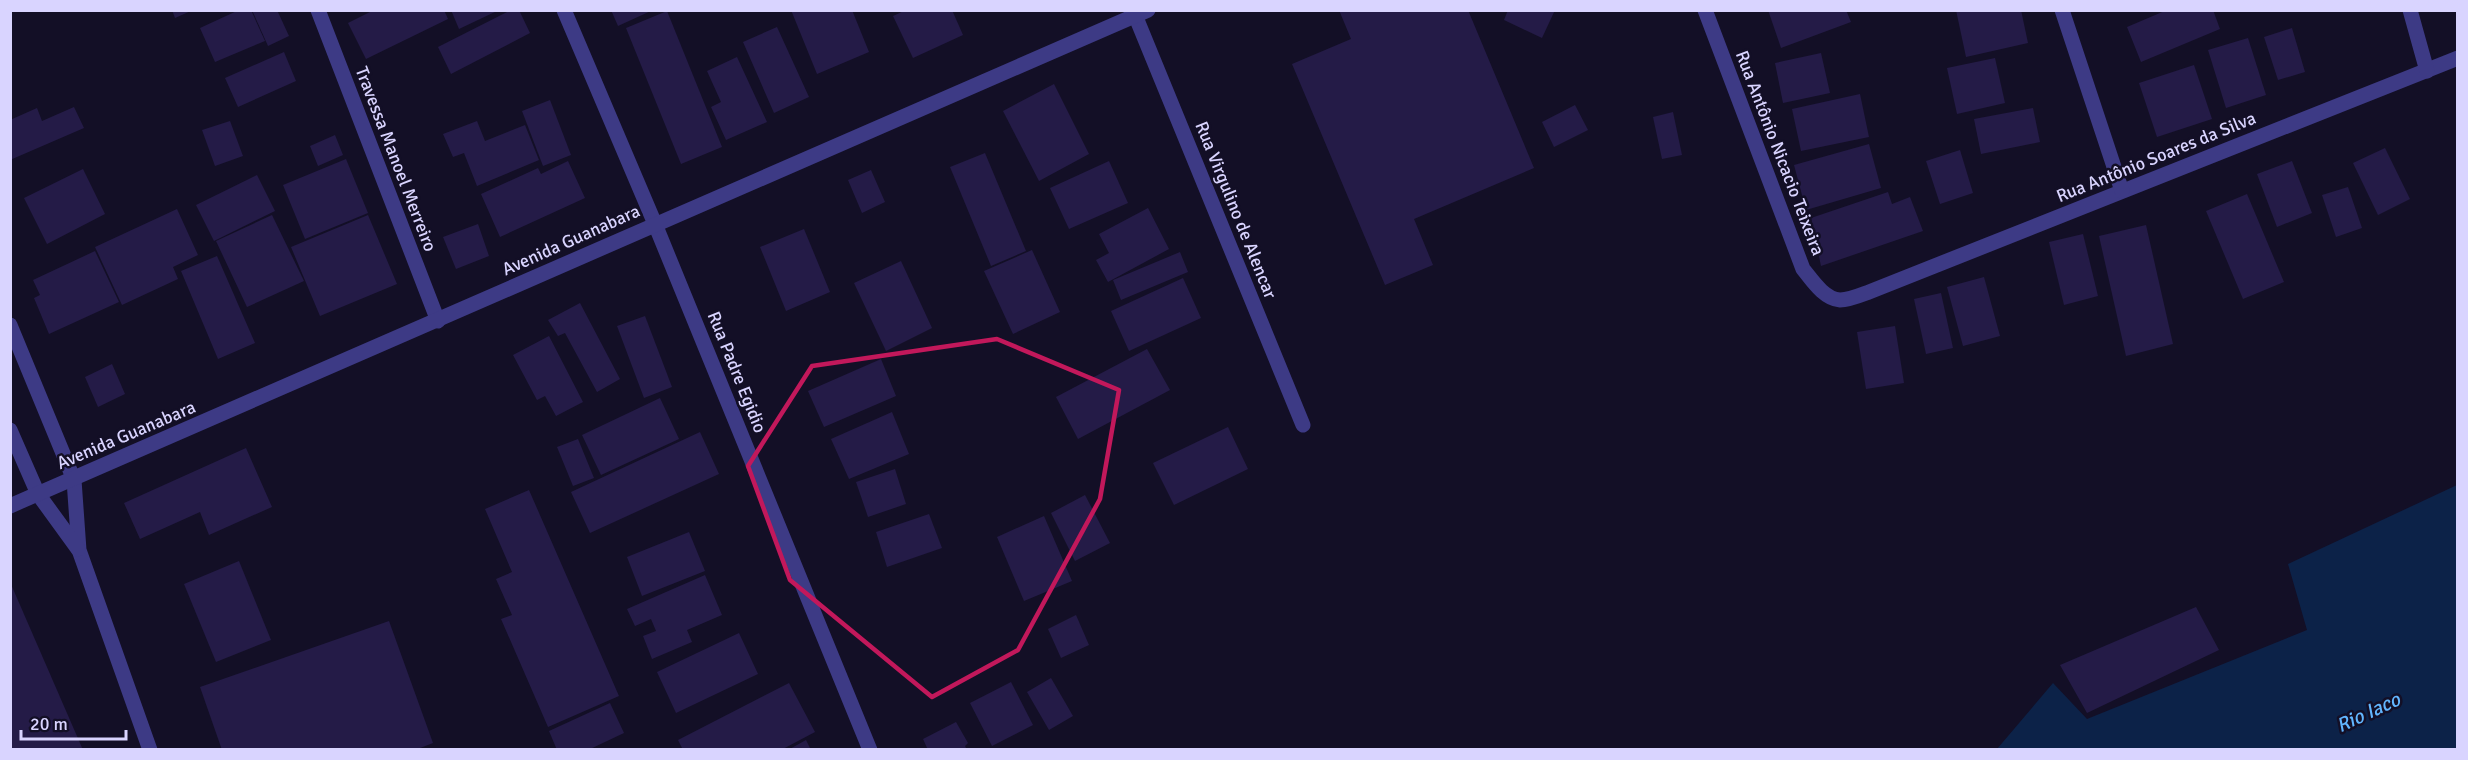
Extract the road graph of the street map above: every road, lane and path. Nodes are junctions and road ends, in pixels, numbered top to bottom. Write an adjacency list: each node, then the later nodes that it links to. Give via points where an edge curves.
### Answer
1 (318, 10): 12 (street, Travessa Manoel Merreiro)
2 (564, 10): 10 (street, Rua Padre Egidio)
3 (1704, 10): 11 (street, Rua Antônio Nicacio Teixeira, via 1803,269 1816,286 1840,300)
4 (2062, 10): 9 (street)
5 (2410, 10): 8 (street)
6 (1139, 12): 10 (street, Avenida Guanabara); 14 (street, Rua Virgulino de Alencar)
7 (2457, 57): 8 (street, Rua Antônio Soares da Silva)
8 (2427, 71): 9 (street, Rua Antônio Soares da Silva)
9 (2122, 191): 11 (street, Rua Antônio Soares da Silva)
10 (655, 224): 12 (street, Avenida Guanabara); 21 (street, Rua Padre Egidio)
11 (1869, 292)
12 (438, 321): 16 (street, Avenida Guanabara)
13 (10, 325): 16 (street)
14 (1303, 425)
15 (10, 430): 17 (street)
16 (74, 480): 17 (street, Avenida Guanabara); 19 (street)
17 (38, 494): 18 (street, Avenida Guanabara); 19 (street)
18 (10, 506)
19 (79, 550): 20 (street)
20 (150, 750)
21 (870, 750)

